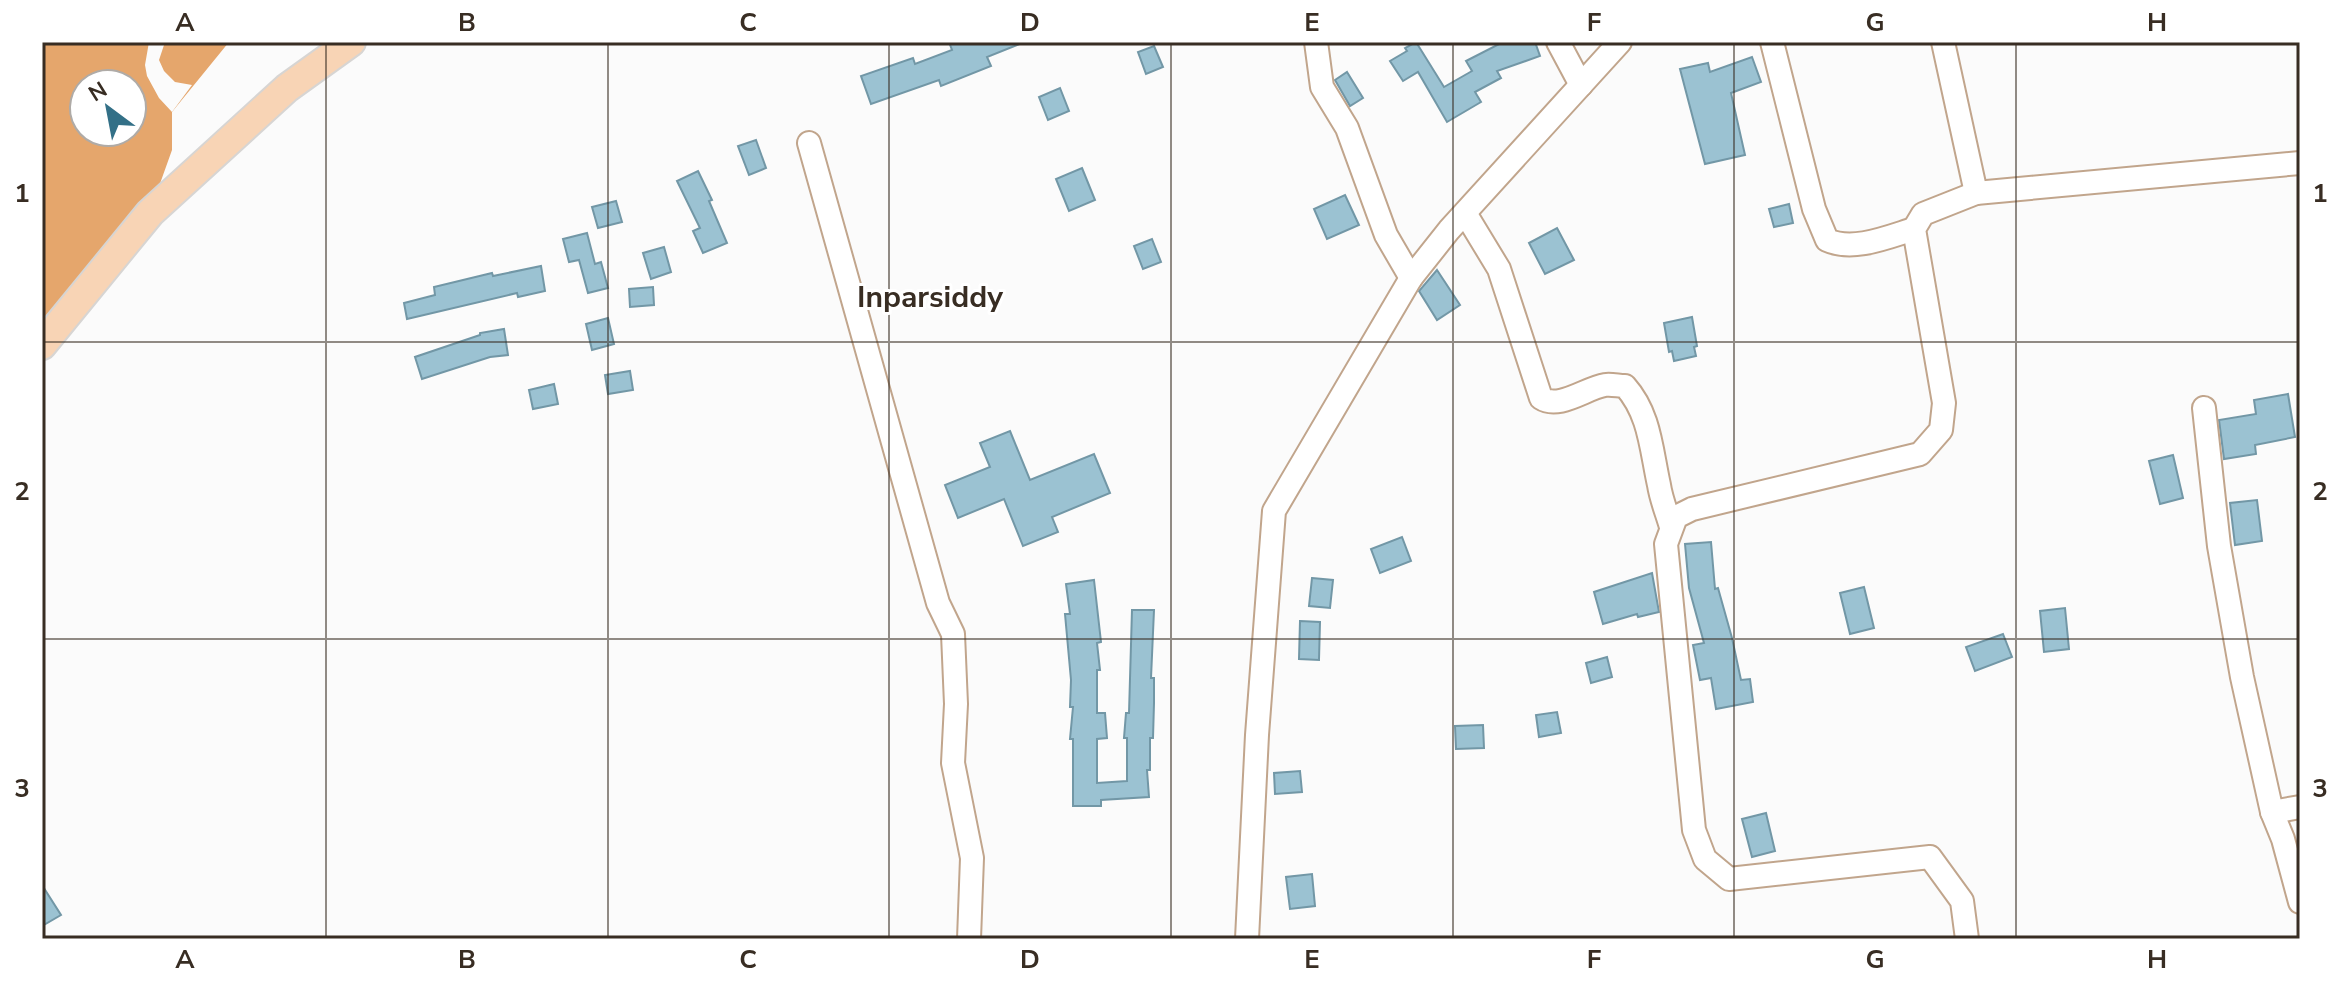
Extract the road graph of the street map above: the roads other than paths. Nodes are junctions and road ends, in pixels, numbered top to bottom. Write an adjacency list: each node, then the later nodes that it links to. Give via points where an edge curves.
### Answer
1 (351, 42): 14 (main road, via 287,88 150,213)
2 (1316, 42): 13 (street, via 1322,87 1347,128 1386,235)
3 (1558, 42): 7 (street)
4 (1620, 42): 7 (street)
5 (1772, 42): 12 (street, via 1814,209 1827,240 1839,246)
6 (1943, 42): 10 (street)
7 (1581, 85): 11 (street)
8 (809, 143): 20 (street, via 938,603 953,634 953,763 972,858)
9 (2300, 163): 10 (street)
10 (1976, 193): 12 (street, via 1923,214)
11 (1465, 213): 13 (street); 16 (street, via 1499,269 1541,398 1557,401 1605,385 1625,386 1638,401)
12 (1914, 229): 16 (street, via 1944,403 1941,430 1920,454 1692,509 1676,517)
13 (1411, 278): 21 (street, via 1274,511)
14 (42, 345)
15 (2204, 408): 18 (street, via 2219,546)
16 (1671, 527): 22 (street, via 1666,544 1694,830 1705,859 1729,879 1930,857 1962,901)
17 (2300, 807): 18 (street)
18 (2272, 812): 19 (street)
19 (2300, 902)
20 (969, 939)
21 (1247, 939)
22 (1967, 939)

